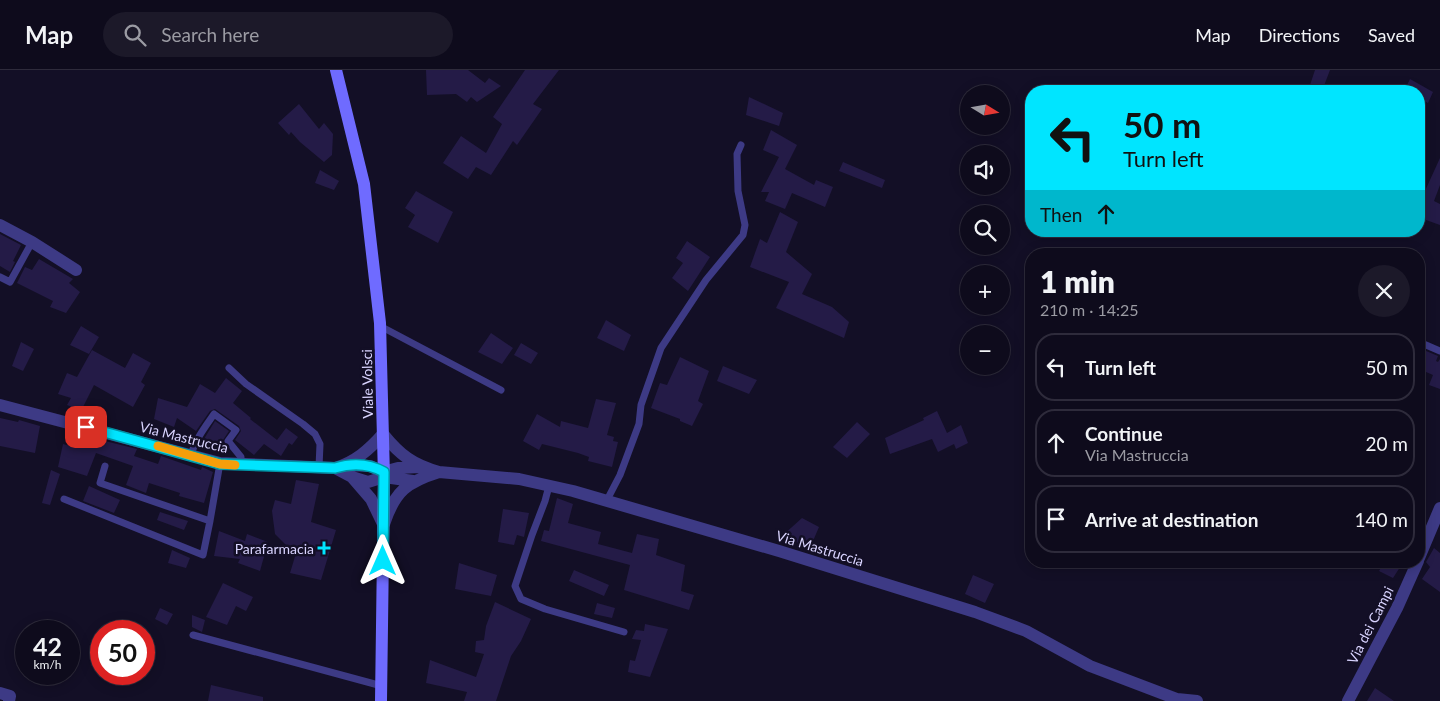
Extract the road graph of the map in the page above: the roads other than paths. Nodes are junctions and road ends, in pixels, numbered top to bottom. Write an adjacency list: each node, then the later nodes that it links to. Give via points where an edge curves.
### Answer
1 (336, 70): 7 (main road, Viale Volsci, via 364,184)
2 (741, 146): 27 (lane, via 737,154 738,191 745,226 743,236 706,280 661,348 641,405 639,424 620,475)
3 (0, 225): 4 (street)
4 (32, 242): 5 (street); 6 (lane, via 10,282)
5 (76, 270)
6 (0, 277)
7 (380, 326): 11 (lane); 13 (main road, Viale Volsci)
8 (1425, 345): 9 (lane)
9 (1440, 351)
10 (229, 368): 19 (lane, via 315,434 320,444)
11 (501, 390)
12 (0, 405): 14 (street, Via Mastruccia)
13 (383, 434): 18 (street, via 365,453); 20 (street, via 398,451); 22 (main road, Viale Volsci)
14 (191, 455): 15 (street, Via Mastruccia); 17 (lane, via 214,414 236,430 228,441 241,457)
15 (220, 464): 17 (street, Via Mastruccia); 29 (lane)
16 (106, 466): 29 (lane, via 100,483)
17 (241, 466): 19 (street, Via Mastruccia)
18 (340, 466): 19 (street, Via Mastruccia); 22 (street, Via Mastruccia, via 370,466); 23 (street)
19 (319, 467)
20 (420, 467): 21 (street, Via Mastruccia); 22 (street, via 398,468)
21 (439, 472): 24 (street); 25 (street, Via Mastruccia, via 519,479)
22 (384, 475): 23 (street, via 368,482); 24 (street); 30 (main road, Viale Volsci)
23 (352, 477): 30 (street, via 371,499)
24 (413, 481): 30 (street, via 394,501)
25 (549, 486): 27 (street, Via Mastruccia); 33 (lane, via 515,586 517,592 521,599 545,609)
26 (64, 499): 29 (lane, via 203,555)
27 (606, 500): 39 (street, Via Mastruccia, via 975,612 1026,631 1090,666 1177,699)
28 (1440, 508): 31 (street, Via dei Campi)
29 (210, 521)
30 (383, 524): 35 (main road, Viale Volsci)
31 (1425, 543)
32 (1414, 568): 40 (street, Via dei Campi)
33 (624, 632)
34 (194, 635): 35 (lane)
35 (382, 686): 38 (main road, Viale Volsci)
36 (0, 693): 37 (street, via 10,696)
37 (10, 701)
38 (382, 701)
39 (1197, 701)
40 (1348, 701)

